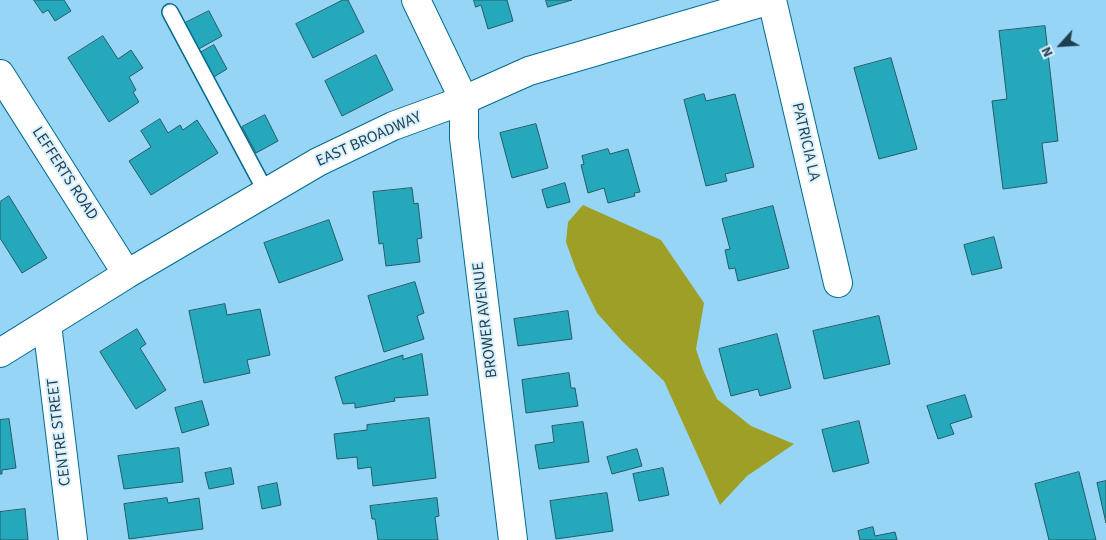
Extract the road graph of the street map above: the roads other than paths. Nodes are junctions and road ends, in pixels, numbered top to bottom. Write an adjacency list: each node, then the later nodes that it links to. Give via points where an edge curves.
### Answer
1 (416, 0): 5 (street)
2 (771, 0): 5 (street, EAST BROADWAY, via 529,71); 8 (street, PATRICIA LA)
3 (170, 12): 6 (lane)
4 (0, 74): 7 (street, LEFFERTS ROAD)
5 (464, 100): 6 (street, EAST BROADWAY, via 393,126 318,162); 12 (street, BROWER AVENUE, via 464,138)
6 (266, 192): 7 (street, EAST BROADWAY)
7 (127, 274): 9 (street, EAST BROADWAY)
8 (838, 283)
9 (47, 324): 10 (street, EAST BROADWAY); 11 (street, CENTRE STREET)
10 (0, 353)
11 (73, 540)
12 (513, 540)

